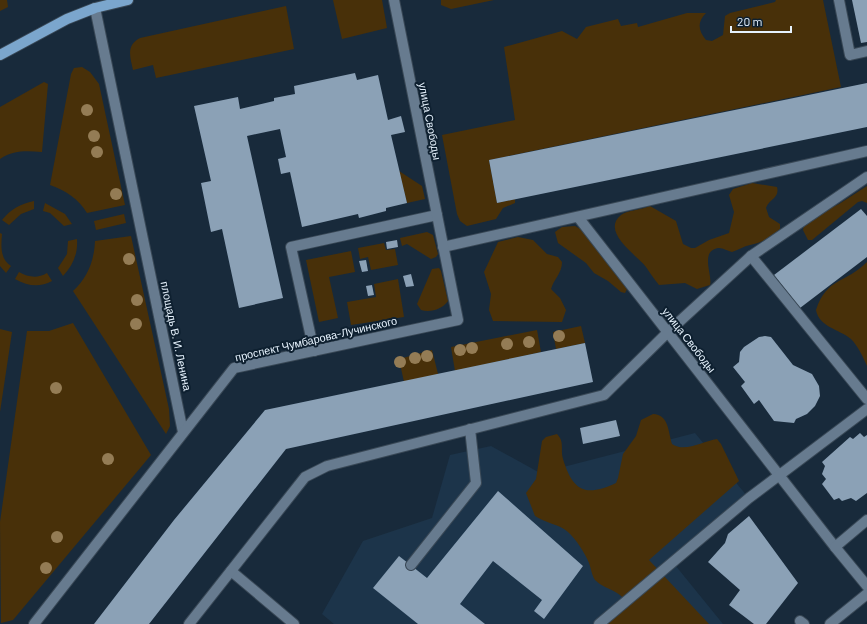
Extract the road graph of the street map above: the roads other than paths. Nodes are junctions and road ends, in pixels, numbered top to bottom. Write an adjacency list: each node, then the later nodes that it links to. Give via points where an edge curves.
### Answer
1 (128, 0): 4 (main road)
2 (394, 0): 9 (street, улица Свободы)
3 (839, 0): 5 (street, via 850,54)
4 (95, 8): 6 (main road, via 54,24); 19 (street, площадь В. И. Ленина)
5 (867, 51)
6 (0, 55)
7 (867, 151): 10 (street)
8 (867, 177): 12 (street)
9 (437, 215): 11 (street, улица Свободы); 15 (street, via 291,247)
10 (578, 217): 11 (street); 14 (street, улица Свободы)
11 (443, 246): 13 (street, улица Свободы)
12 (751, 256): 14 (street); 16 (street)
13 (458, 320): 15 (street, проспект Чумбарова-Лучинского)
14 (668, 332): 18 (street, via 604,395); 20 (street, улица Свободы)
15 (314, 351): 19 (street, проспект Чумбарова-Лучинского, via 234,368)
16 (867, 400)
17 (867, 409): 20 (street)
18 (470, 429): 23 (street, via 476,483); 24 (street, via 327,466 305,477)
19 (183, 432): 27 (street)
20 (779, 476): 22 (street, улица Свободы); 30 (street)
21 (867, 520): 22 (street)
22 (835, 547): 25 (street, улица Свободы)
23 (411, 565)
24 (231, 571): 28 (street); 29 (street)
25 (867, 586)
26 (867, 594): 31 (street)
27 (34, 624)
28 (190, 624)
29 (294, 624)
30 (599, 624)
31 (830, 624)

